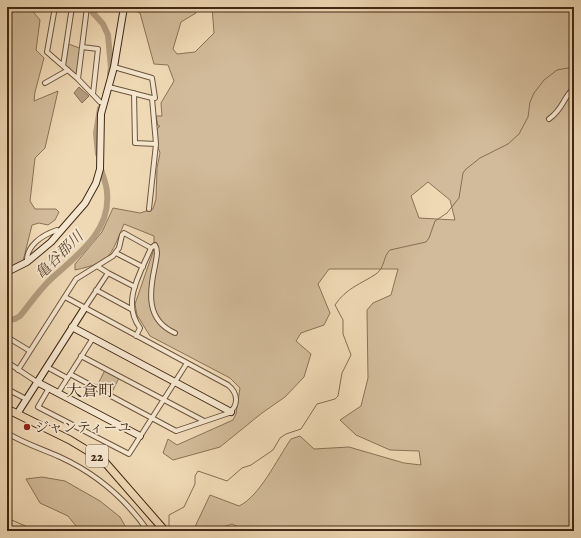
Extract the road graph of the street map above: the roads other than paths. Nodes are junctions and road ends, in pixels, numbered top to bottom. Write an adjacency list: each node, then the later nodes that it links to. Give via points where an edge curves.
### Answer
1 (55, 7): 7 (street, via 47,52)
2 (72, 7): 7 (street)
3 (80, 7): 5 (street)
4 (124, 7): 8 (street)
5 (87, 8): 6 (street)
6 (82, 47): 10 (street); 15 (street, via 98,49)
7 (63, 66): 9 (street)
8 (114, 67): 12 (street); 16 (street, via 152,78 155,98)
9 (68, 70): 10 (street); 11 (street)
10 (78, 79): 15 (street)
11 (45, 83)
12 (109, 87): 14 (street); 17 (street)
13 (574, 88): 18 (street, via 566,96 561,108)
14 (134, 93): 16 (street); 19 (street, via 135,143)
15 (93, 94): 17 (street)
16 (152, 98): 19 (street)
17 (102, 103): 21 (street, via 99,130 100,169 96,183 85,203)
18 (549, 119)
19 (156, 144): 20 (street)
20 (149, 209)
21 (60, 232): 24 (street); 24 (street, via 57,230 38,241 27,253)
22 (150, 248): 23 (street, via 124,233); 26 (street); 35 (street, via 155,245 157,250 152,312 157,320)
23 (116, 253): 25 (street); 26 (street)
24 (27, 262): 27 (street)
25 (97, 266): 28 (street); 31 (street, via 79,276)
26 (143, 267): 29 (street)
27 (7, 272)
28 (108, 273): 29 (street); 30 (street)
29 (135, 287): 33 (street)
30 (96, 290): 32 (street); 33 (street)
31 (65, 297): 32 (street); 39 (street)
32 (84, 309): 34 (street); 36 (street)
33 (131, 309): 36 (street, via 140,328)
34 (72, 327): 38 (street); 43 (street)
35 (175, 333)
36 (136, 336): 42 (street)
37 (7, 337): 39 (street)
38 (93, 338): 40 (street); 48 (street)
39 (30, 351): 44 (street)
40 (81, 356): 45 (street); 53 (street)
41 (7, 362): 44 (street)
42 (187, 363): 48 (street); 55 (street, via 233,389 236,402)
43 (47, 367): 46 (street); 47 (street)
44 (18, 370): 47 (street)
45 (70, 374): 46 (street); 57 (street)
46 (67, 378): 51 (street)
47 (38, 382): 49 (street); 52 (street)
48 (175, 382): 53 (street); 55 (street)
49 (50, 388): 51 (street); 61 (street, via 38,407 129,454)
50 (7, 389): 52 (street)
51 (58, 392): 61 (street)
52 (26, 399): 56 (street)
53 (163, 400): 57 (street); 58 (street)
54 (7, 409): 56 (main road, 22)
55 (231, 412): 58 (street)
56 (17, 414): 63 (main road, 22, via 70,440 103,460)
57 (152, 418): 58 (street, via 176,431); 61 (street)
58 (204, 421)
59 (7, 428): 60 (street)
60 (8, 434): 62 (street, via 96,477 128,505)
61 (140, 436)
62 (148, 531)
63 (165, 531)

